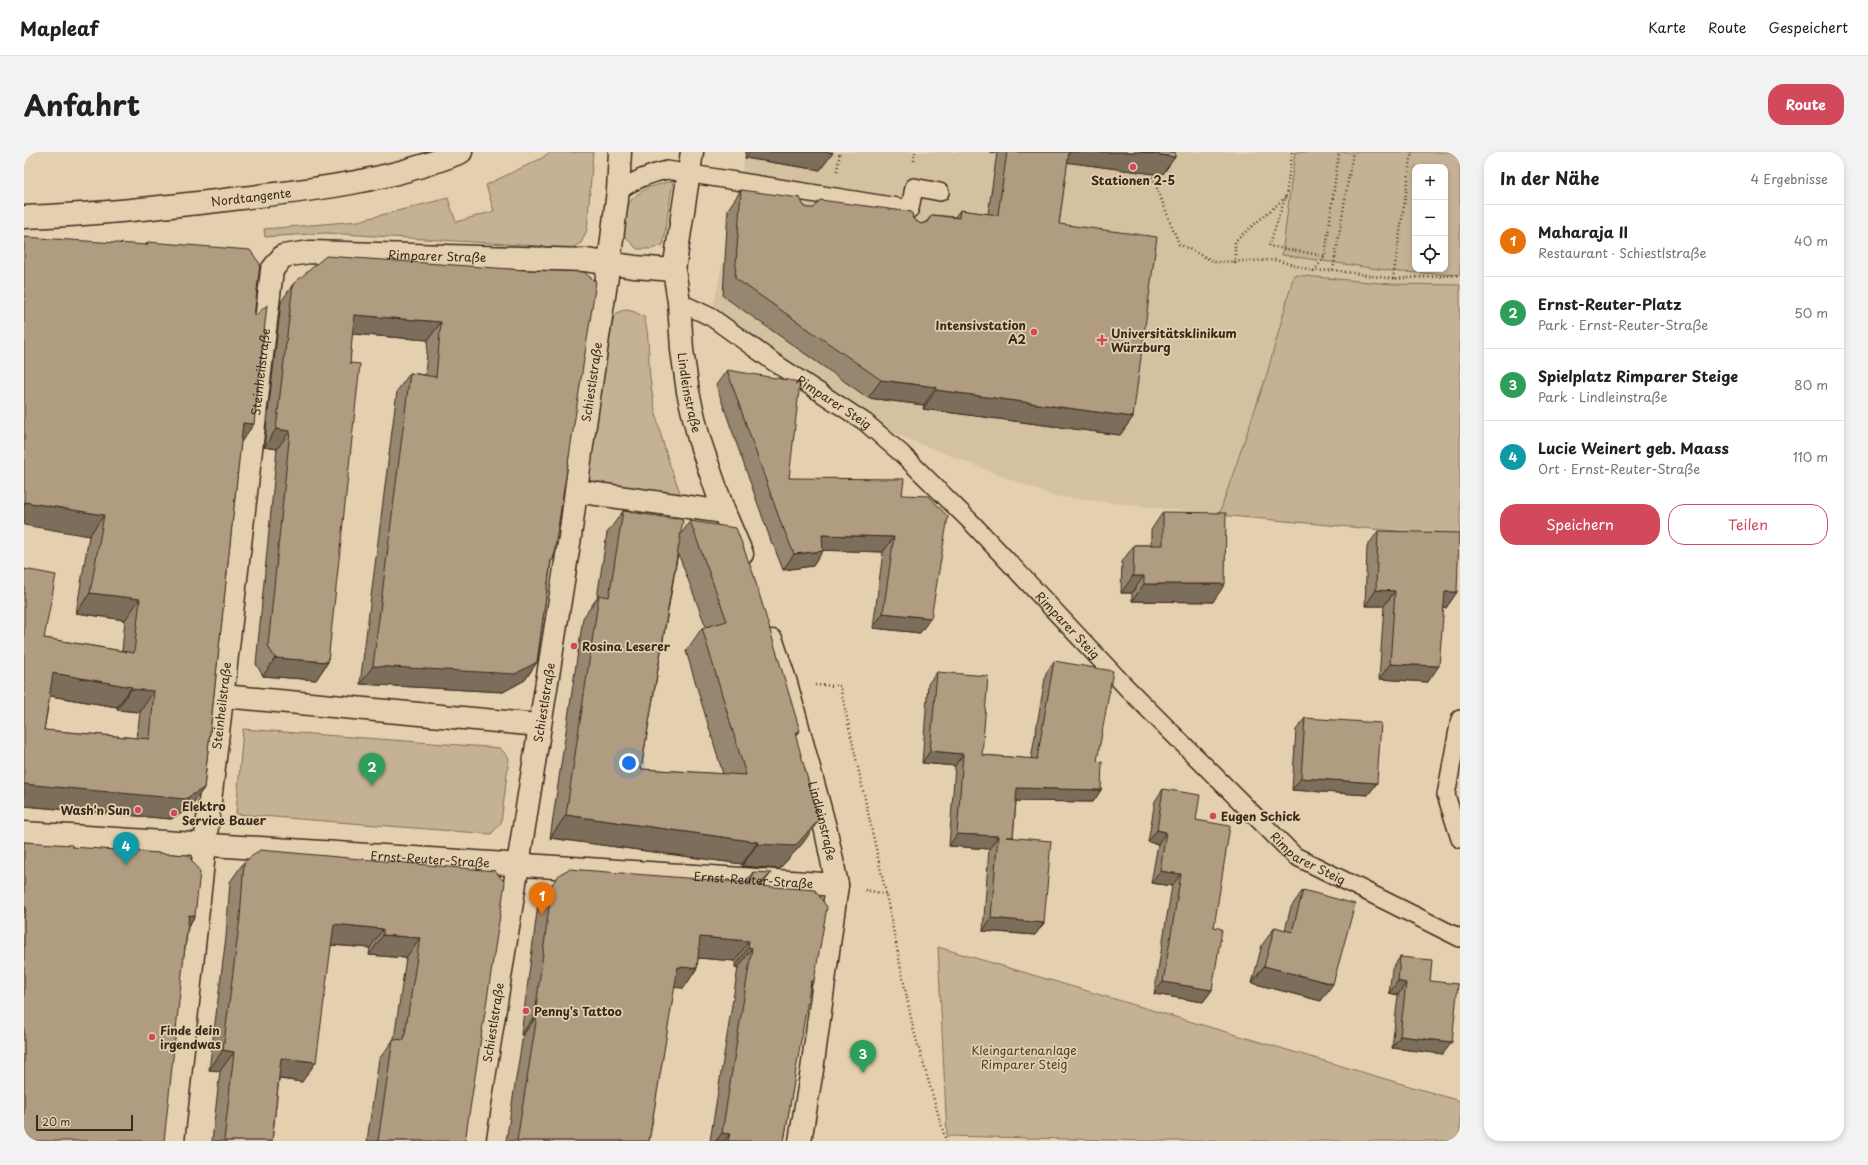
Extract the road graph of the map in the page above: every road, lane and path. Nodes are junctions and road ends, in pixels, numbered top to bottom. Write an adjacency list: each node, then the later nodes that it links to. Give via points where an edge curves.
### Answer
1 (461, 152): 15 (street, Nordtangente, via 437,162 387,176 322,189 177,206)
2 (620, 152): 12 (street)
3 (692, 152): 10 (street, Lindleinstraße)
4 (840, 152): 9 (path)
5 (1292, 152): 14 (path)
6 (1339, 152): 16 (path)
7 (1353, 152): 21 (path)
8 (1412, 152): 24 (path)
9 (836, 172)
10 (689, 173): 12 (lane, via 667,170 653,173 634,180); 13 (lane, via 800,198 910,216 914,187); 20 (street, Lindleinstraße)
11 (1151, 173): 17 (path, via 1179,244 1214,262)
12 (618, 191): 18 (street)
13 (940, 192)
14 (1286, 196): 16 (path, via 1269,246); 17 (path, via 1235,241)
15 (30, 217)
16 (1325, 256): 22 (path)
17 (1235, 262): 22 (path, via 1276,260)
18 (609, 264): 19 (street, Rimparer Straße, via 585,260 310,252 283,256); 20 (street, Rimparer Straße); 26 (street, Schiestlstraße)
19 (272, 270): 31 (street, Steinheilstraße)
20 (674, 270): 25 (street, Lindleinstraße)
21 (1333, 270): 22 (path); 24 (path)
22 (1314, 271)
23 (1460, 275): 24 (path)
24 (1392, 279)
25 (679, 302): 27 (street, Lindleinstraße, via 688,392 699,439); 39 (lane, Rimparer Steig, via 711,317 865,422 902,454 972,523 1126,687 1295,856)
26 (576, 491): 27 (street); 33 (street, Schiestlstraße)
27 (724, 512): 28 (street, Lindleinstraße)
28 (749, 573)
29 (766, 624): 30 (street, Lindleinstraße)
30 (786, 683): 38 (street, Lindleinstraße, via 826,831); 43 (path, via 840,686 913,1028)
31 (223, 696): 33 (street); 36 (street, Steinheilstraße)
32 (1460, 719): 35 (lane, via 1446,795)
33 (539, 725): 37 (street, Schiestlstraße)
34 (24, 833): 36 (street, Ernst-Reuter-Straße)
35 (1460, 839)
36 (205, 844): 37 (street, Ernst-Reuter-Straße); 40 (street, Steinheilstraße)
37 (517, 864): 38 (street, Ernst-Reuter-Straße); 41 (street, Schiestlstraße)
38 (836, 885): 42 (street, Lindleinstraße)
39 (1460, 938)
40 (173, 1141)
41 (474, 1141)
42 (800, 1141)
43 (946, 1141)

